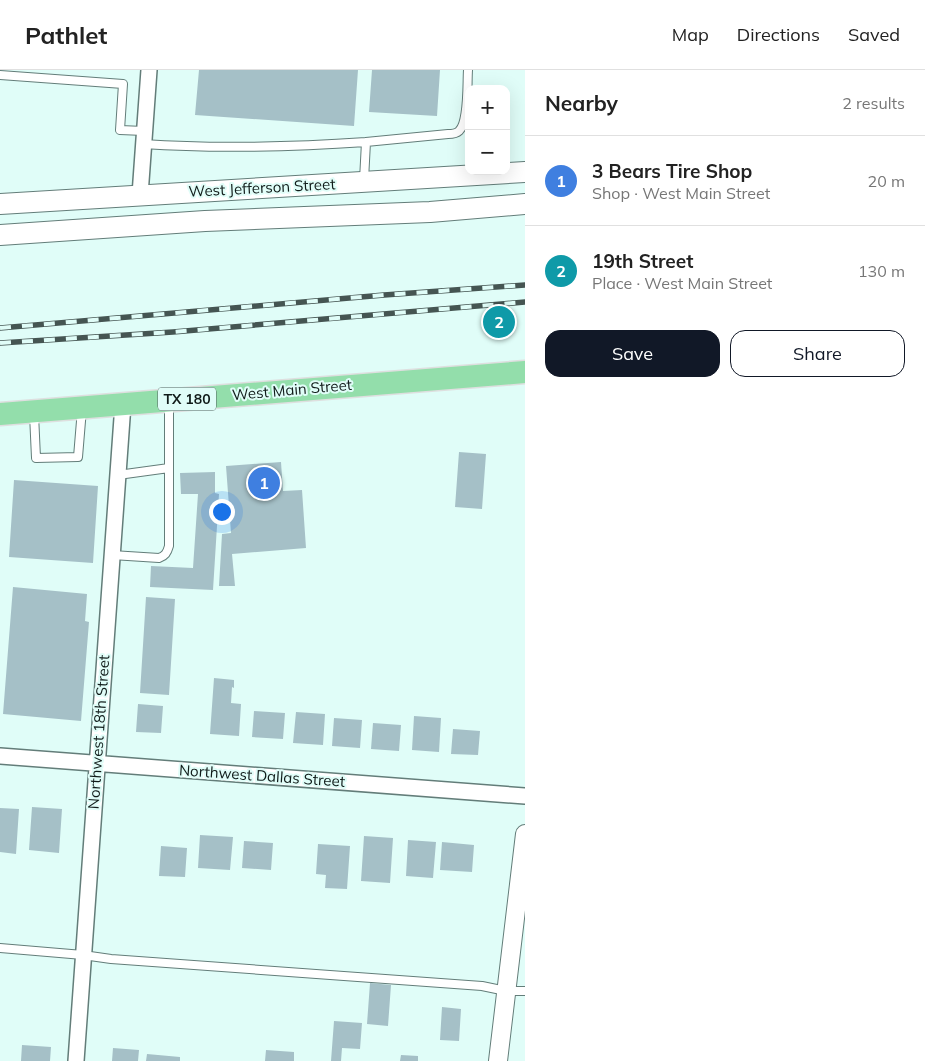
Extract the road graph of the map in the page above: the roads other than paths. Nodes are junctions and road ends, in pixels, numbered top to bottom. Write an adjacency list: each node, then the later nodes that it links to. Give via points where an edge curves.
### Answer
1 (149, 70): 4 (street)
2 (468, 70): 5 (lane, via 465,119 456,133)
3 (0, 76): 4 (lane, via 123,84 120,130)
4 (144, 137): 5 (lane, via 199,147); 8 (street)
5 (366, 142): 7 (lane)
6 (525, 172): 7 (main road, West Jefferson Street)
7 (364, 182): 8 (main road, West Jefferson Street)
8 (140, 195): 9 (main road, West Jefferson Street)
9 (0, 204)
10 (525, 204): 11 (main road, West Jefferson Street, via 430,212 205,220)
11 (0, 235)
12 (525, 372): 13 (main road, West Main Street / TX 180)
13 (169, 400): 14 (main road, West Main Street / TX 180); 18 (lane)
14 (123, 404): 15 (main road, West Main Street / TX 180); 19 (street, Northwest 18th Street)
15 (82, 407): 16 (main road, West Main Street / TX 180); 16 (lane, via 78,457 36,458)
16 (34, 411): 17 (main road, West Main Street / TX 180)
17 (0, 414)
18 (169, 468): 19 (lane); 20 (lane, via 167,552 159,558)
19 (118, 475): 20 (street, Northwest 18th Street)
20 (112, 555): 22 (street, Northwest 18th Street)
21 (0, 756): 22 (street, Northwest Dallas Street)
22 (96, 763): 23 (street, Northwest Dallas Street); 26 (street, Northwest 18th Street)
23 (525, 796)
24 (525, 834): 27 (street)
25 (0, 948): 26 (lane)
26 (83, 955): 27 (lane); 29 (street, Northwest 18th Street)
27 (506, 990): 28 (lane); 30 (street)
28 (525, 991)
29 (76, 1061)
30 (498, 1061)

